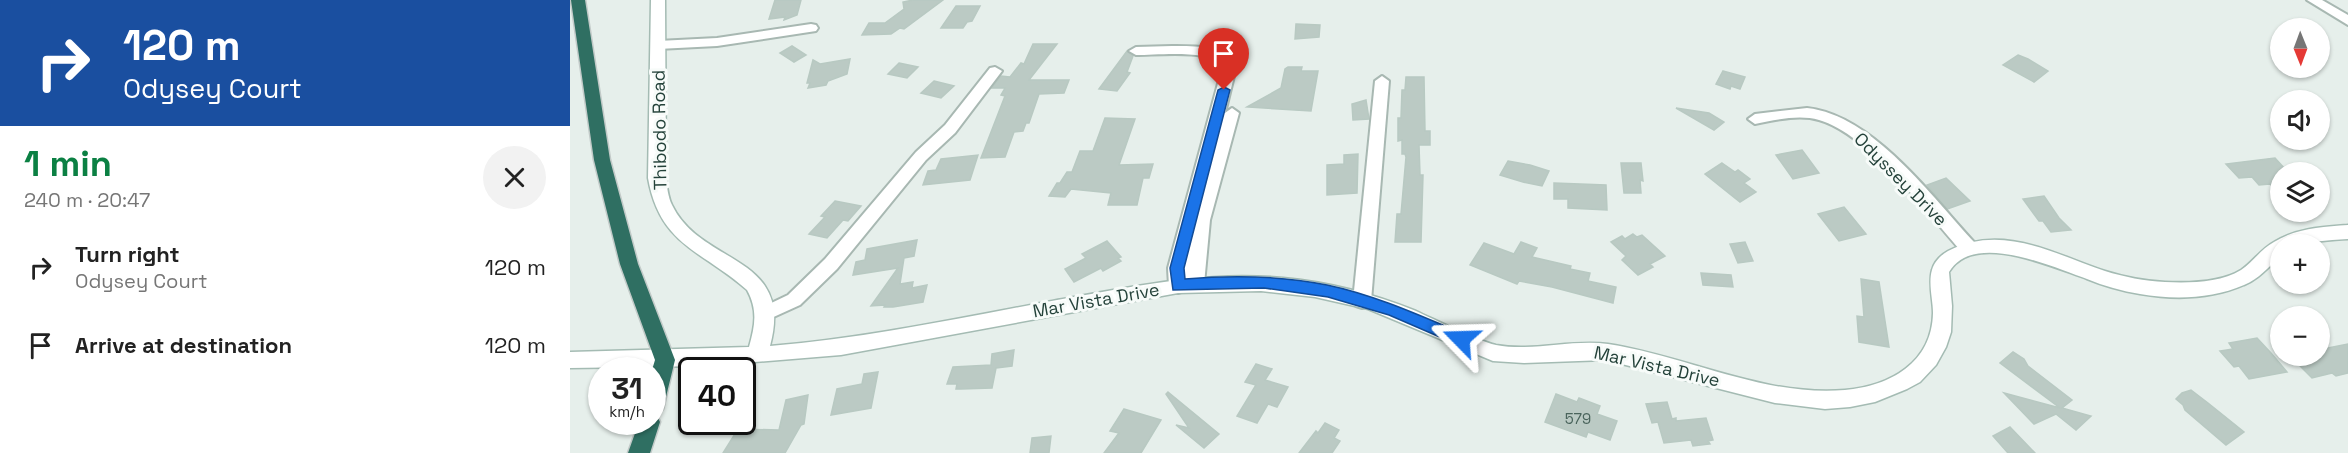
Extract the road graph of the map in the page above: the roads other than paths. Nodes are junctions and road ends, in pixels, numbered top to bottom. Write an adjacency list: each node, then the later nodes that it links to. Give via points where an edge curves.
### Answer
1 (578, 0): 20 (highway, via 602,160 635,281)
2 (658, 0): 6 (street, Thibodo Road)
3 (2313, 0): 4 (street)
4 (2348, 21)
5 (811, 28): 6 (street, via 717,42)
6 (658, 45): 18 (street, Thibodo Road, via 657,178 664,208 706,252 754,284 765,299)
7 (1136, 51): 16 (street, via 1216,53 1230,64 1177,268)
8 (995, 71): 18 (street, via 950,129 921,156 831,264 794,300)
9 (1382, 81): 17 (street)
10 (1232, 113): 16 (street)
11 (1755, 118): 14 (street, Odyssey Drive, via 1799,113 1836,120 1879,151)
12 (2348, 232): 13 (street)
13 (2309, 234)
14 (1969, 248): 15 (street, Mar Vista Drive, via 2016,248 2125,284 2192,290 2248,276); 17 (street, Mar Vista Drive, via 1944,263 1940,272 1941,333 1923,366 1889,389 1848,400 1794,398 1606,352 1495,353)
15 (2270, 256)
16 (1186, 285): 17 (street, Mar Vista Drive, via 1264,283 1328,291); 19 (street, Mar Vista Drive, via 841,347)
17 (1362, 301)
18 (767, 313): 19 (street, via 767,326)
19 (757, 355): 23 (street, Mar Vista Drive)
20 (664, 357)
21 (570, 360): 22 (street, Mar Vista Drive)
22 (588, 360)
23 (666, 360)
24 (645, 435): 25 (highway)
25 (639, 453)

